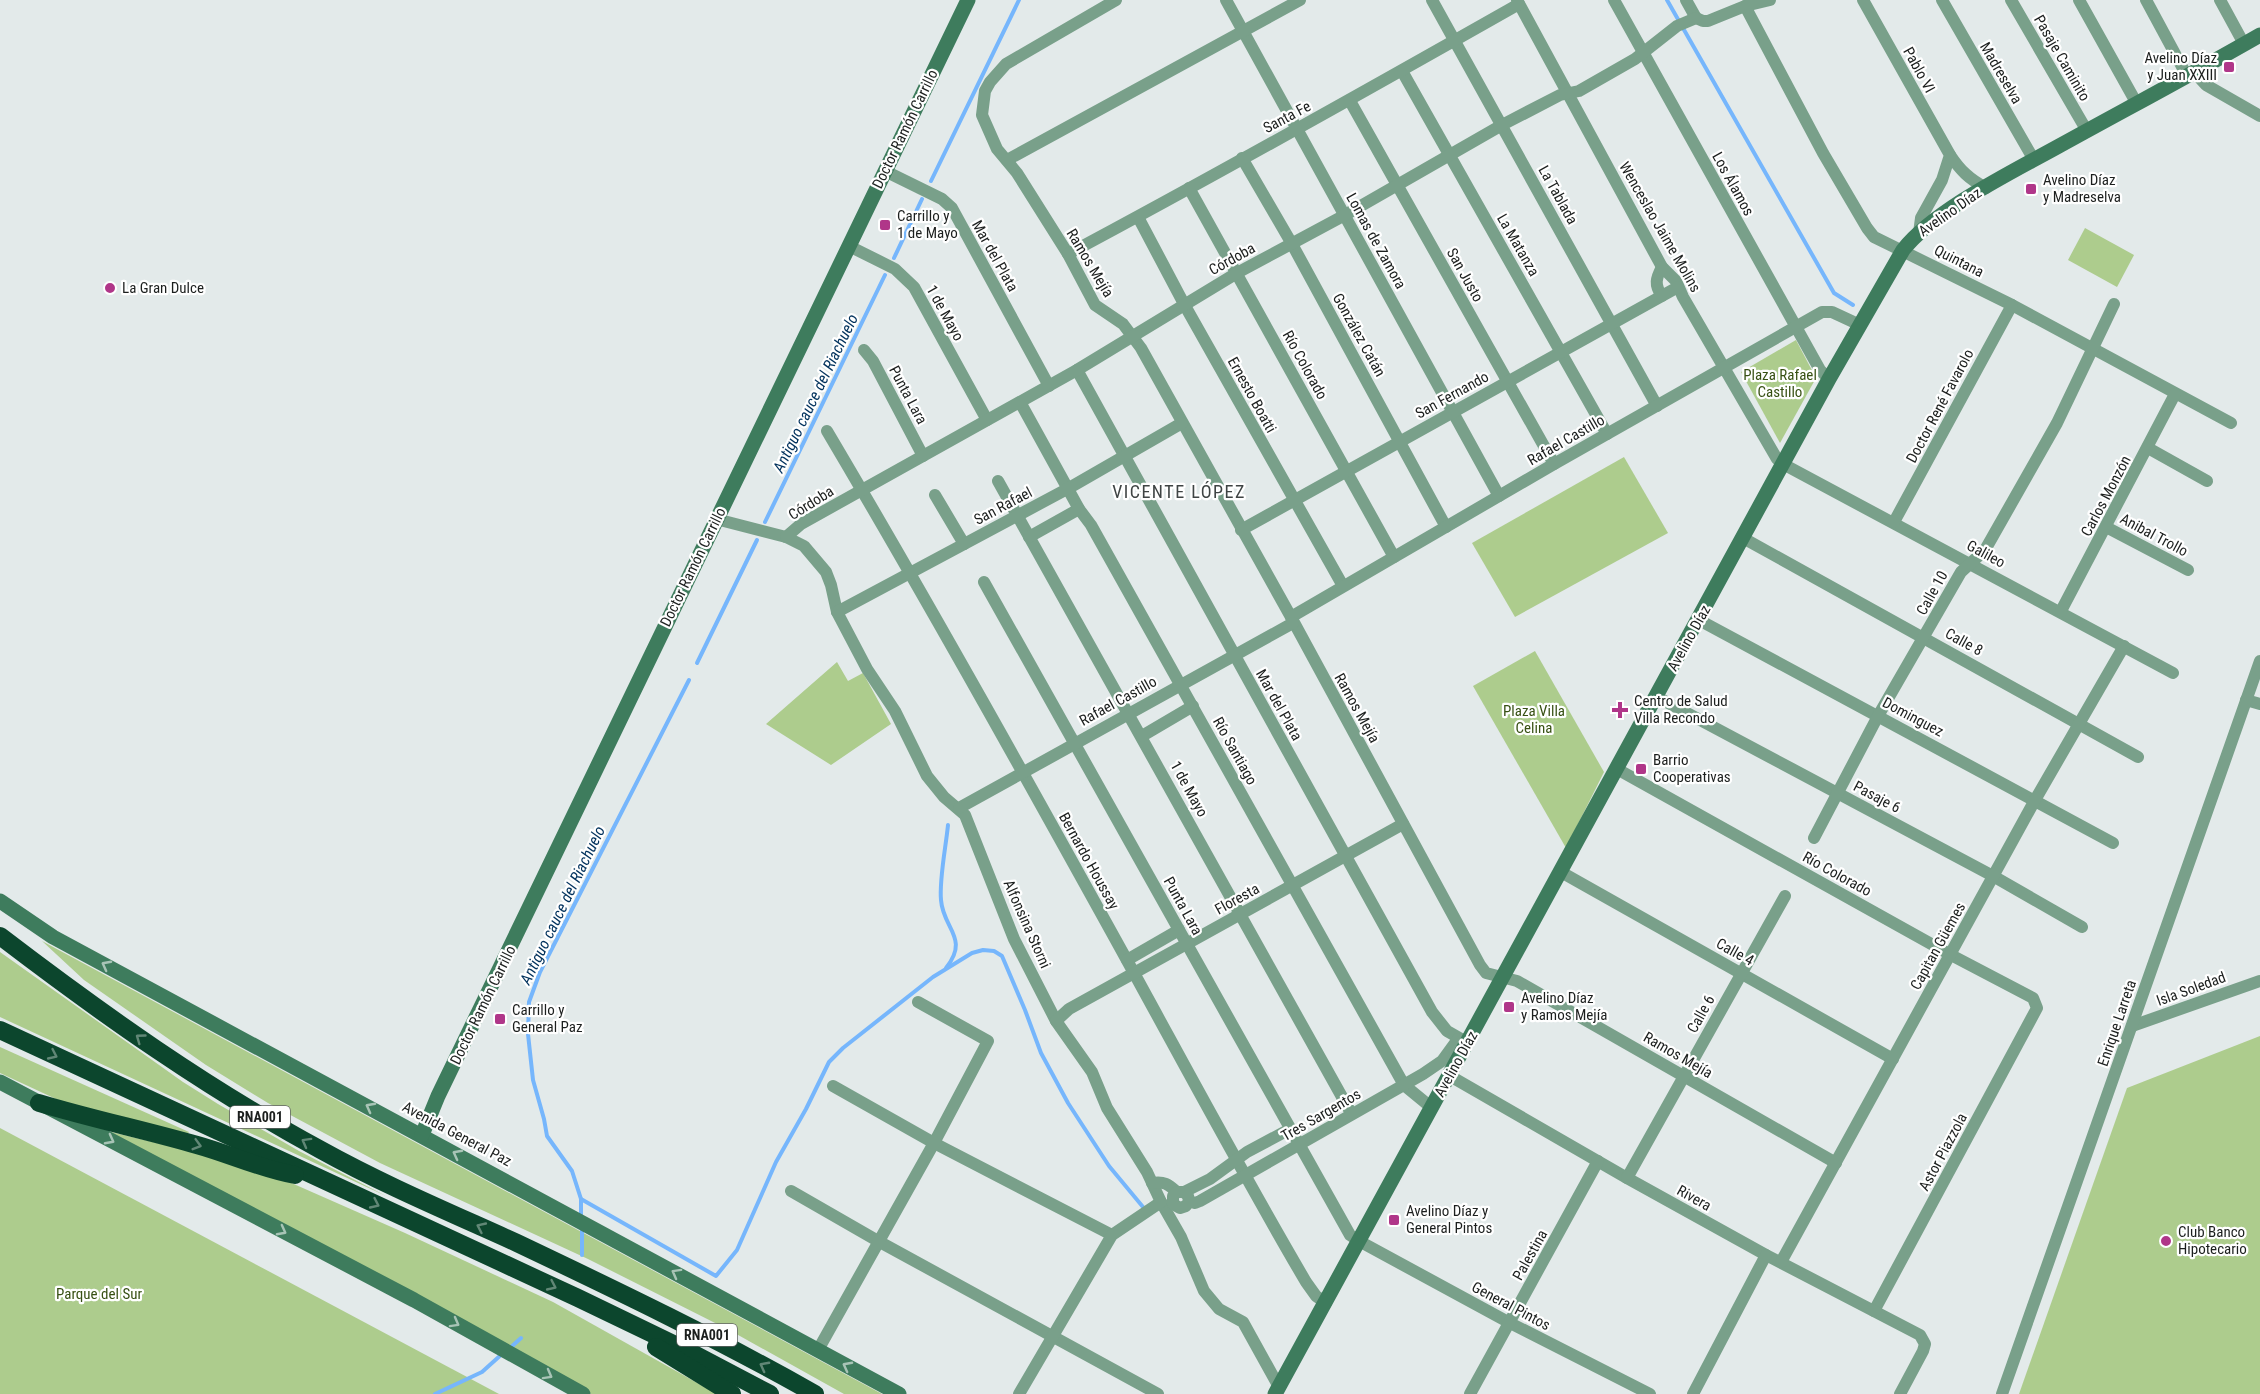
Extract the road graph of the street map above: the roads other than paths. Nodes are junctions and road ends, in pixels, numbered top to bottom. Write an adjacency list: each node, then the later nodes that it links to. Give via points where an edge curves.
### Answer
1 (968, 0): 37 (street, Doctor Ramón Carrillo)
2 (1116, 0): 35 (street, Ramos Mejía, via 1006,64 990,82 982,107 986,126)
3 (1226, 0): 18 (street, Lomas de Zamora)
4 (1300, 0): 18 (street)
5 (1432, 0): 20 (street, La Tablada)
6 (1614, 0): 22 (street, Los Álamos)
7 (1686, 0): 17 (street)
8 (1770, 0): 16 (street)
9 (1863, 0): 33 (street, Pablo VI)
10 (1942, 0): 36 (street, Madreselva)
11 (2011, 0): 31 (street, Pasaje Caminito)
12 (2079, 0): 27 (street)
13 (2146, 0): 24 (street)
14 (2220, 0): 21 (street)
15 (1518, 2): 20 (street, Santa Fe); 25 (street, Wenceslao Jaime Molins)
16 (1745, 6): 17 (street, via 1708,21); 46 (street, Quintana, via 1869,233)
17 (1686, 22): 22 (street, Córdoba)
18 (1244, 32): 30 (street, Lomas de Zamora); 35 (street)
19 (2260, 34): 21 (street, Avelino Díaz)
20 (1455, 40): 23 (street, Santa Fe); 29 (street, La Tablada)
21 (2244, 44): 24 (street, Avelino Díaz)
22 (1642, 53): 25 (street, Córdoba, via 1579,91); 57 (street, Los Álamos)
23 (1402, 71): 26 (street, Santa Fe); 32 (street, La Matanza)
24 (2191, 74): 27 (street, Avelino Díaz); 28 (street)
25 (1569, 93): 29 (street, Córdoba); 48 (street, Wenceslao Jaime Molins)
26 (1350, 101): 30 (street, Santa Fe); 38 (street, San Justo)
27 (2137, 104): 31 (street, Avelino Díaz)
28 (2260, 116)
29 (1502, 125): 32 (street, Córdoba); 55 (street, La Tablada)
30 (1297, 127): 34 (street, Santa Fe); 41 (street, Lomas de Zamora)
31 (2087, 131): 36 (street, Avelino Díaz)
32 (1449, 155): 38 (street, Córdoba); 61 (street, La Matanza)
33 (1950, 155): 40 (street, Pablo VI, via 1960,170); 43 (street, via 1942,180 1921,218)
34 (1242, 158): 39 (street, Santa Fe); 44 (street, González Catán)
35 (1007, 160): 47 (street, Ramos Mejía)
36 (2034, 160): 40 (street, Avelino Díaz)
37 (885, 171): 45 (street, Doctor Ramón Carrillo); 66 (street, Mar del Plata, via 942,198 952,208)
38 (1397, 185): 41 (street, Córdoba); 65 (street, San Justo)
39 (1189, 188): 42 (street, Santa Fe); 49 (street, Río Colorado)
40 (1986, 188): 43 (street, Avelino Díaz)
41 (1345, 215): 44 (street, Córdoba); 70 (street, Lomas de Zamora)
42 (1138, 217): 47 (street, Santa Fe); 52 (street, Ernesto Boatti)
43 (1919, 233): 46 (street, Avelino Díaz)
44 (1292, 244): 49 (street, Córdoba); 76 (street, González Catán)
45 (849, 246): 71 (street, 1 de Mayo, via 896,269 914,287); 92 (street, Doctor Ramón Carrillo)
46 (1903, 250): 53 (street, Quintana); 56 (street, Avelino Díaz)
47 (1068, 254): 58 (street, Ramos Mejía, via 1095,305 1116,318)
48 (1662, 267): 50 (street, Wenceslao Jaime Molins); 51 (street, via 1656,282)
49 (1237, 273): 52 (street, Córdoba); 82 (street, Río Colorado)
50 (1678, 287): 51 (street, San Fernando); 62 (street, Wenceslao Jaime Molins)
51 (1662, 296): 55 (street, San Fernando)
52 (1184, 304): 58 (street, Córdoba); 89 (street, Ernesto Boatti)
53 (2012, 304): 59 (street, Quintana); 93 (street, Doctor René Favarolo)
54 (2114, 304): 59 (street, Calle 10)
55 (1612, 324): 61 (street, San Fernando); 69 (street, La Tablada)
56 (1860, 326): 57 (street, Rafael Castillo, via 1828,311); 64 (street, Avelino Díaz)
57 (1796, 327): 62 (street, Rafael Castillo); 64 (street, Los Álamos)
58 (1134, 337): 63 (street, Córdoba); 72 (street, Ramos Mejía)
59 (2093, 348): 67 (street, Quintana); 102 (street, Calle 10, via 2057,423 1985,550)
60 (864, 350): 78 (street, Punta Lara)
61 (1562, 352): 65 (street, San Fernando); 75 (street, La Matanza)
62 (1723, 367): 69 (street, Rafael Castillo); 81 (street, Wenceslao Jaime Molins)
63 (1077, 370): 66 (street, Córdoba); 79 (street, Mar del Plata)
64 (1829, 379): 81 (street, Avelino Díaz)
65 (1508, 381): 70 (street, San Fernando); 80 (street, San Justo)
66 (1048, 386): 68 (street, Córdoba)
67 (2175, 394): 73 (street, Quintana); 77 (street, Carlos Monzón)
68 (1020, 402): 71 (street, Córdoba); 85 (street, Río Santiago)
69 (1657, 406): 75 (street, Rafael Castillo)
70 (1452, 412): 76 (street, San Fernando); 88 (street, Lomas de Zamora)
71 (987, 420): 78 (street, Córdoba)
72 (1182, 423): 79 (street, San Rafael); 96 (street, Ramos Mejía)
73 (2231, 423)
74 (827, 432): 86 (street, Bernardo Houssay)
75 (1607, 434): 80 (street, Rafael Castillo)
76 (1400, 441): 82 (street, San Fernando); 94 (street, González Catán)
77 (2148, 448): 84 (street); 95 (street, Carlos Monzón)
78 (923, 456): 86 (street, Córdoba)
79 (1124, 456): 85 (street, San Rafael); 113 (street, Mar del Plata)
80 (1554, 464): 88 (street, Rafael Castillo)
81 (1783, 464): 93 (street, Galileo); 99 (street, Avelino Díaz)
82 (1347, 472): 89 (street, San Fernando); 101 (street, Río Colorado)
83 (998, 481): 91 (street, 1 de Mayo)
84 (2207, 481)
85 (1069, 488): 90 (street, Río Santiago); 91 (street, San Rafael)
86 (862, 490): 97 (street, Córdoba, via 801,524); 104 (street, Bernardo Houssay)
87 (935, 495): 100 (street)
88 (1499, 496): 94 (street, Rafael Castillo)
89 (1295, 501): 96 (street, San Fernando); 106 (street, Ernesto Boatti)
90 (1079, 509): 98 (street); 116 (street, Río Santiago)
91 (1017, 516): 98 (street, 1 de Mayo); 100 (street, San Rafael)
92 (717, 519): 97 (street, Alfonsina Storni); 168 (street, Doctor Ramón Carrillo)
93 (1894, 522): 102 (street, Galileo)
94 (1446, 527): 101 (street, Rafael Castillo)
95 (2106, 527): 103 (street, Anibal Trollo); 107 (street, Carlos Monzón)
96 (1240, 530): 109 (street, Ramos Mejía)
97 (786, 537): 108 (street, Alfonsina Storni, via 804,546 826,572)
98 (1029, 537): 121 (street, 1 de Mayo)
99 (1743, 538): 110 (street, Avelino Díaz); 111 (street, Calle 8)
100 (964, 544): 104 (street, San Rafael)
101 (1394, 557): 106 (street, Rafael Castillo)
102 (1971, 563): 107 (street, Galileo); 111 (street, Calle 10, via 1961,572)
103 (2188, 570)
104 (910, 572): 108 (street, San Rafael); 128 (street, Bernardo Houssay)
105 (984, 582): 125 (street, Punta Lara)
106 (1343, 586): 109 (street, Rafael Castillo)
107 (2061, 611): 112 (street, Galileo)
108 (837, 612): 131 (street, Alfonsina Storni, via 895,711 927,776)
109 (1292, 620): 113 (street, Rafael Castillo); 132 (street, Ramos Mejía)
110 (1699, 620): 117 (street, Avelino Díaz); 122 (street, Dominguez)
111 (1924, 637): 122 (street, Calle 10); 123 (street, Calle 8)
112 (2124, 646): 115 (street, Galileo); 123 (street, Capitan Güemes)
113 (1234, 656): 116 (street, Rafael Castillo); 135 (street, Mar del Plata)
114 (2260, 661): 118 (street, Enrique Larreta)
115 (2173, 673)
116 (1180, 684): 120 (street, Río Santiago); 121 (street, Rafael Castillo)
117 (1657, 697): 127 (street, Avelino Díaz); 129 (street, Pasaje 6)
118 (2246, 700): 119 (street); 155 (street, Enrique Larreta)
119 (2260, 704)
120 (1193, 706): 124 (street); 138 (street, Río Santiago)
121 (1129, 713): 124 (street, 1 de Mayo); 125 (street, Rafael Castillo)
122 (1878, 716): 129 (street, Calle 10); 130 (street, Dominguez)
123 (2080, 724): 126 (street, Calle 8); 130 (street, Capitan Güemes)
124 (1142, 736): 141 (street, 1 de Mayo)
125 (1075, 742): 128 (street, Rafael Castillo); 143 (street, Punta Lara)
126 (2138, 757)
127 (1617, 769): 136 (street, Avelino Díaz); 146 (street, Río Colorado)
128 (1022, 772): 131 (street, Rafael Castillo); 147 (street, Bernardo Houssay)
129 (1837, 792): 133 (street, Calle 10); 137 (street, Pasaje 6)
130 (2035, 800): 134 (street, Dominguez); 137 (street, Capitan Güemes)
131 (959, 808): 154 (street, Alfonsina Storni, via 965,814 1014,939)
132 (1403, 824): 135 (street, Floresta); 150 (street, Ramos Mejía, via 1480,965 1486,973)
133 (1814, 838)
134 (2113, 843)
135 (1347, 855): 138 (street, Floresta); 157 (street, Mar del Plata, via 1432,1012)
136 (1561, 872): 148 (street, Calle 4); 150 (street, Avelino Díaz)
137 (1993, 876): 142 (street, Pasaje 6); 146 (street, Capitan Güemes)
138 (1292, 885): 141 (street, Floresta); 162 (street, Río Santiago)
139 (1785, 896): 148 (street, Calle 6)
140 (0, 901): 168 (street, Avenida General Paz, one-way to 140, via 53,937)
141 (1240, 914): 145 (street, Floresta); 166 (street, 1 de Mayo)
142 (2082, 927)
143 (1179, 930): 145 (street, Punta Lara); 147 (street)
144 (0, 936): 196 (highway, RNA001, one-way to 144, via 682,1322 361,1171 254,1113 145,1041)
145 (1187, 943): 149 (street, Floresta); 167 (street, Punta Lara)
146 (1951, 955): 153 (street, Río Colorado, via 2033,998); 158 (street, Capitan Güemes)
147 (1126, 960): 149 (street, Bernardo Houssay)
148 (1741, 972): 158 (street, Calle 4); 159 (street, Calle 6)
149 (1134, 974): 154 (street, Floresta, via 1069,1009); 171 (street, Bernardo Houssay)
150 (1503, 977): 157 (street, Avelino Díaz); 159 (street, Ramos Mejía, via 1517,981)
151 (2260, 981): 155 (street, Isla Soledad)
152 (918, 1002): 169 (street, via 988,1041)
153 (2037, 1008): 188 (street, Astor Piazzola)
154 (1056, 1022): 177 (street, Alfonsina Storni, via 1092,1072 1107,1108)
155 (2132, 1026): 204 (street, Enrique Larreta)
156 (0, 1030): 176 (highway, RNA001, one-way to 176)
157 (1463, 1041): 160 (street, Avelino Díaz); 162 (street, Tres Sargentos, via 1442,1061)
158 (1893, 1059): 173 (street, Capitan Güemes)
159 (1683, 1075): 173 (street, Ramos Mejía); 175 (street, Calle 6)
160 (1450, 1076): 165 (street, Avelino Díaz); 172 (street, Rivera)
161 (0, 1082): 164 (street)
162 (1404, 1085): 165 (street, Río Santiago); 166 (street, Tres Sargentos)
163 (833, 1086): 169 (street)
164 (39, 1104): 176 (highway, one-way to 176, via 198,1145 279,1172); 193 (street, one-way to 193)
165 (1432, 1108): 183 (street, Avelino Díaz)
166 (1352, 1113): 170 (street, Tres Sargentos)
167 (1290, 1129): 170 (street, Punta Lara); 171 (street, Tres Sargentos)
168 (422, 1135): 191 (street, Avenida General Paz, one-way to 168)
169 (934, 1143): 181 (street); 182 (street)
170 (1299, 1145): 174 (street, Tres Sargentos); 183 (street, Punta Lara, via 1350,1234)
171 (1234, 1159): 174 (street, Bernardo Houssay); 179 (street, Tres Sargentos)
172 (1598, 1161): 175 (street, Rivera); 189 (street, Palestina)
173 (1836, 1163): 185 (street, Capitan Güemes)
174 (1244, 1176): 179 (street, Tres Sargentos, via 1195,1203); 187 (street, Bernardo Houssay, via 1306,1282)
175 (1627, 1178): 184 (street, Rivera)
176 (322, 1179): 186 (highway, RNA001, one-way to 186)
177 (1152, 1183): 179 (street, via 1163,1182); 180 (street, Alfonsina Storni)
178 (791, 1191): 182 (street)
179 (1183, 1195)
180 (1161, 1202): 181 (street); 192 (street, Alfonsina Storni, via 1204,1292 1219,1309 1243,1322)
181 (1113, 1235): 190 (street)
182 (878, 1241): 190 (street); 191 (street)
183 (1359, 1241): 187 (street, Avelino Díaz); 189 (street, General Pintos)
184 (1766, 1255): 185 (street, Rivera); 202 (street)
185 (1781, 1263): 188 (street, Rivera)
186 (578, 1298): 194 (highway); 195 (highway, RNA001)
187 (1326, 1303): 192 (street, Avelino Díaz)
188 (1874, 1311): 203 (street, Rivera, via 1920,1335 1925,1344)
189 (1510, 1323): 200 (street, Palestina); 201 (street, General Pintos)
190 (1054, 1337): 198 (street); 199 (street)
191 (818, 1350): 197 (street, Avenida General Paz, one-way to 191)
192 (1277, 1390)
193 (583, 1394)
194 (732, 1394)
195 (770, 1394)
196 (815, 1394)
197 (899, 1394)
198 (1019, 1394)
199 (1158, 1394)
200 (1470, 1394)
201 (1650, 1394)
202 (1693, 1394)
203 (1900, 1394)
204 (2002, 1394)

